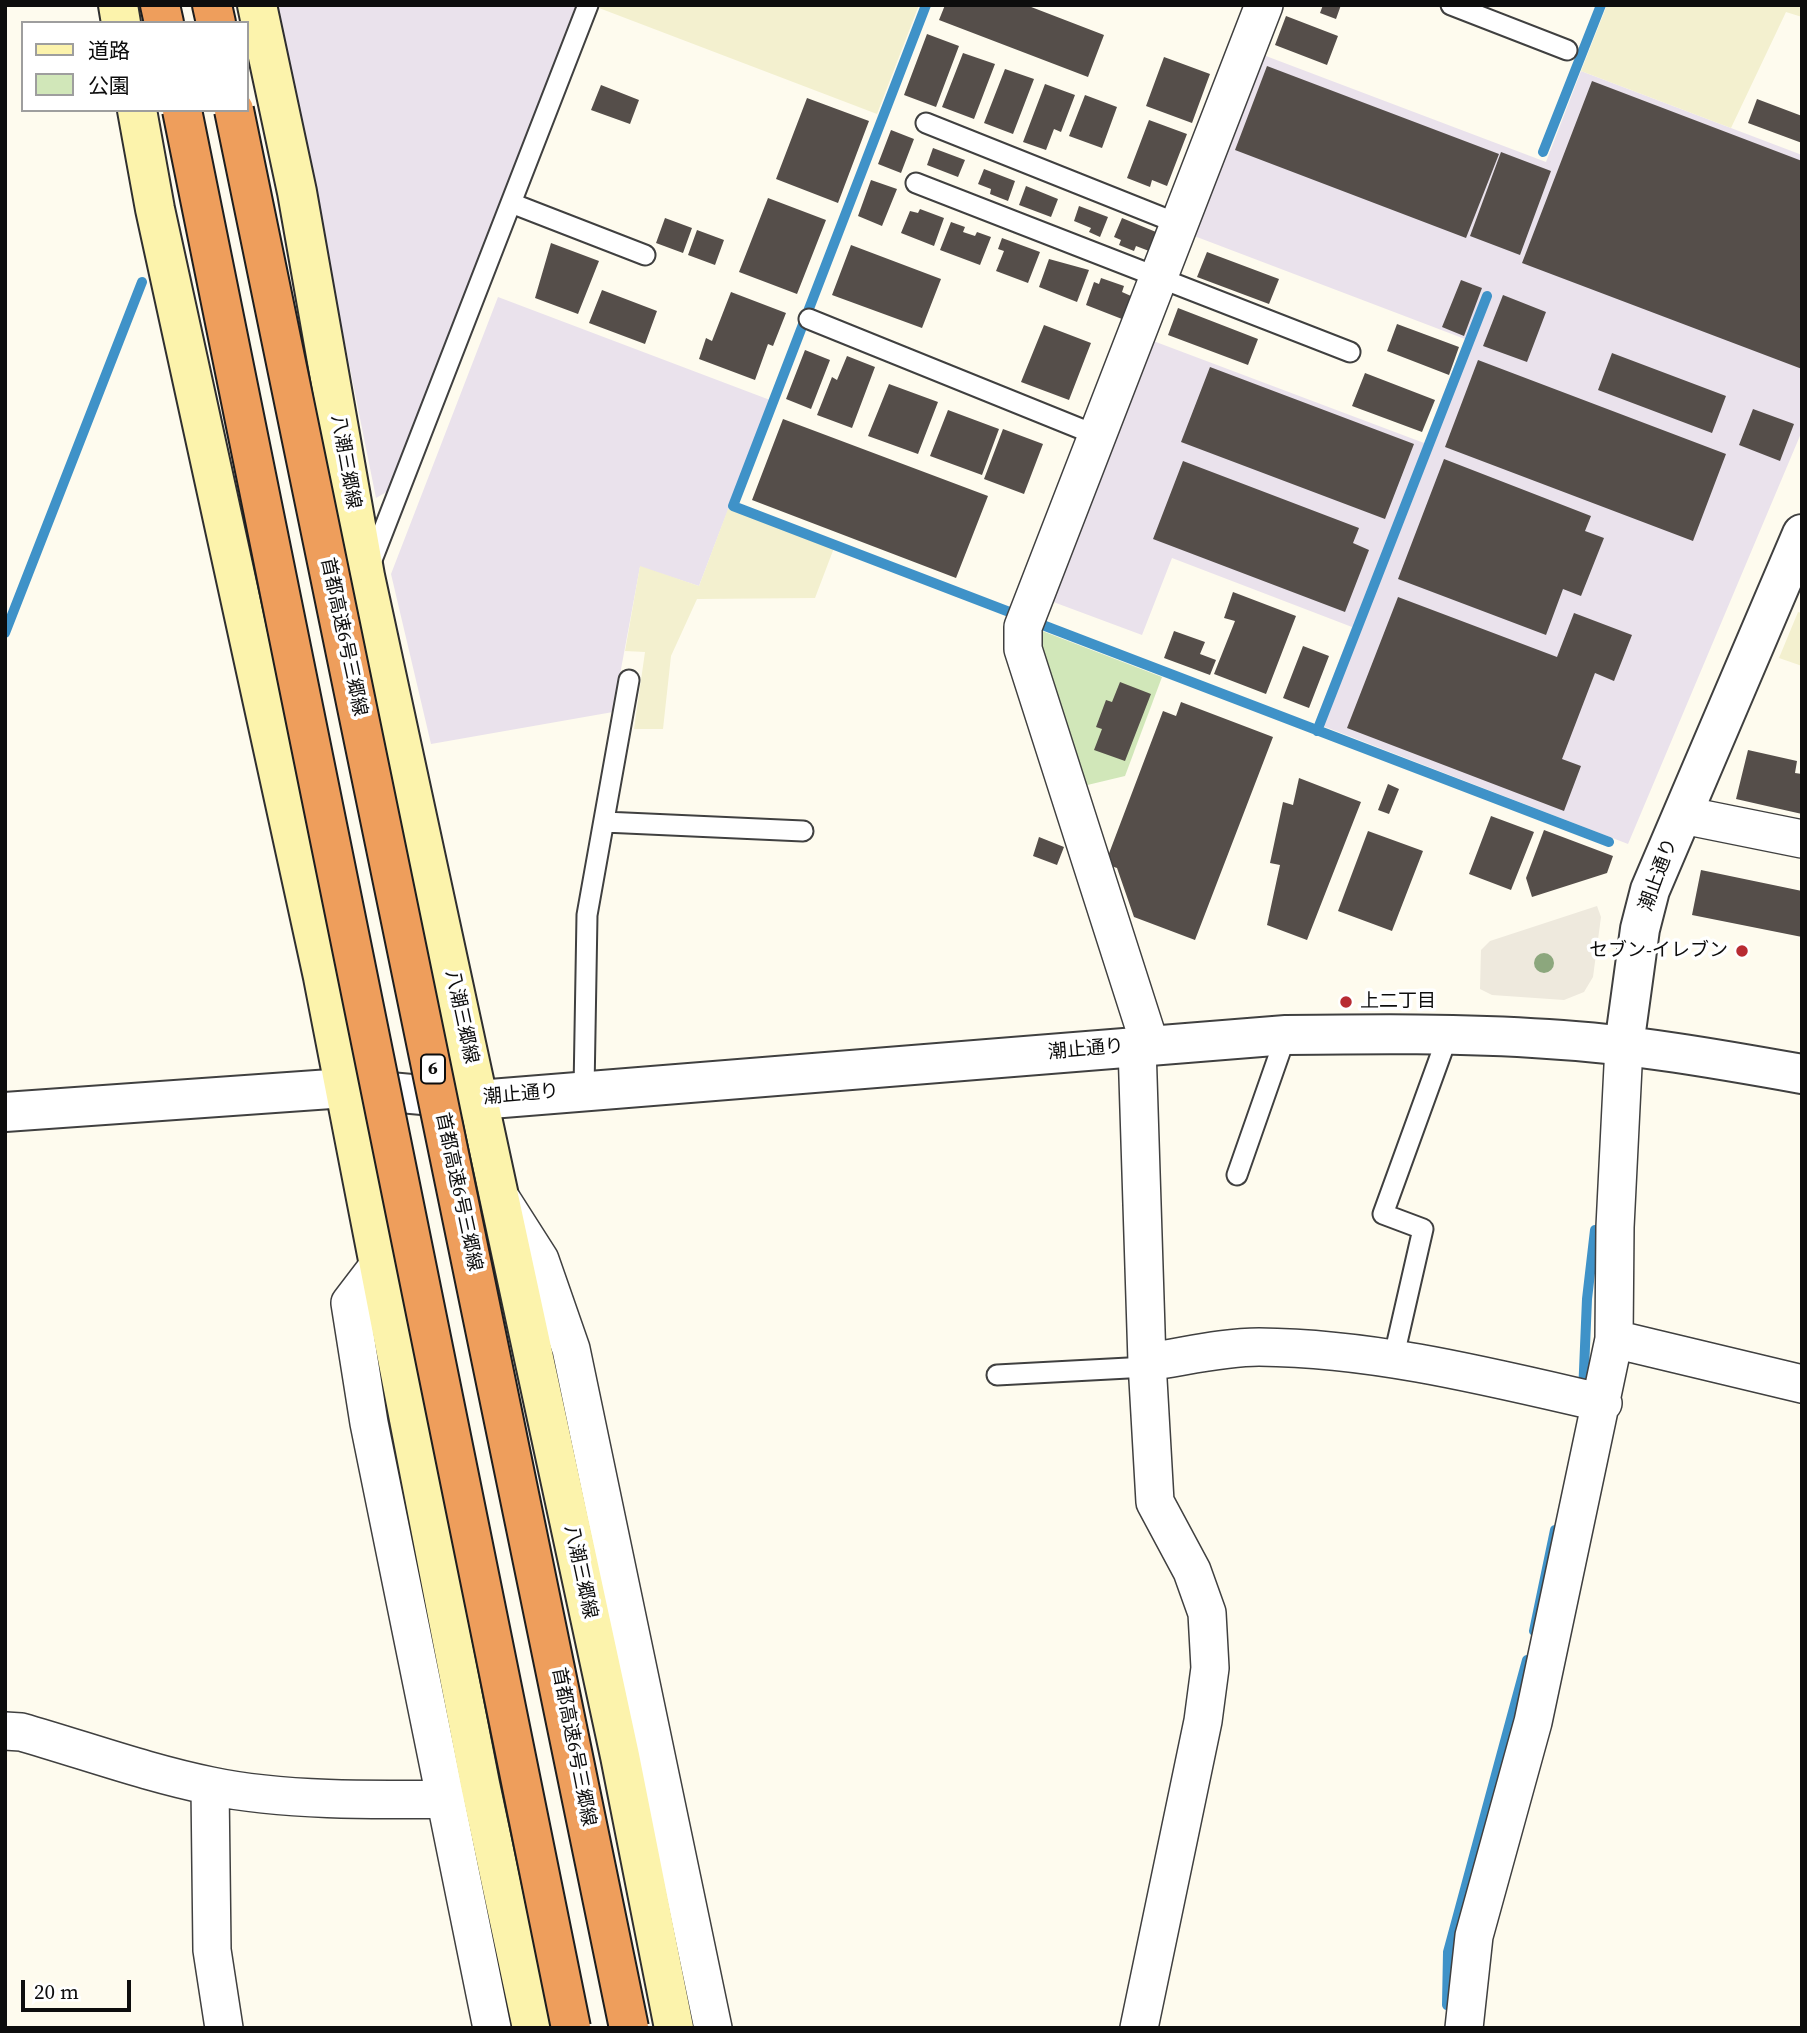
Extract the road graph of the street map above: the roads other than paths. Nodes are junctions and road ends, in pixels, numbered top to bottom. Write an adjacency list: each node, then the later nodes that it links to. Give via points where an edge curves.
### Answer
1 (257, 5): 19 (main road, 八潮三郷線, via 297,192)
2 (588, 5): 11 (lane)
3 (1264, 5): 12 (street)
4 (1451, 5): 5 (lane)
5 (1567, 50)
6 (137, 112): 30 (main road)
7 (182, 112): 48 (highway, bridge)
8 (234, 112): 49 (highway, 首都高速6号三郷線 / 6, bridge)
9 (926, 123): 12 (lane)
10 (916, 184): 14 (lane)
11 (510, 203): 13 (lane); 19 (lane)
12 (1179, 224): 14 (street)
13 (645, 255)
14 (1157, 279): 16 (lane); 17 (street)
15 (809, 319): 17 (lane)
16 (1350, 352)
17 (1096, 435): 27 (street, via 1023,627 1023,649)
18 (1802, 534): 21 (street, 潮止通り)
19 (365, 576): 32 (main road, 八潮三郷線)
20 (629, 680): 22 (lane)
21 (1683, 815): 24 (street); 28 (street, 潮止通り, via 1650,890 1640,929)
22 (604, 822): 23 (lane); 31 (lane, via 587,915)
23 (803, 831)
24 (1802, 839)
25 (1286, 1035): 26 (street, 潮止通り); 27 (street, 潮止通り); 34 (lane)
26 (1448, 1035): 28 (street, 潮止通り); 37 (lane, via 1382,1214 1423,1229)
27 (1144, 1046): 31 (street, 潮止通り); 38 (street)
28 (1624, 1046): 29 (street); 36 (street)
29 (1802, 1074)
30 (345, 1088): 32 (street, 潮止通り); 33 (street, 潮止通り); 44 (main road, via 379,1265)
31 (584, 1090): 32 (street, 潮止通り)
32 (478, 1100): 35 (main road, 八潮三郷線)
33 (5, 1112)
34 (1237, 1175)
35 (500, 1199): 50 (main road, 八潮三郷線); 51 (street, via 540,1260 571,1349)
36 (1614, 1339): 40 (street); 41 (street)
37 (1393, 1360): 38 (street, via 1256,1347); 41 (street)
38 (1147, 1365): 39 (lane); 52 (street, via 1155,1502 1192,1571 1206,1613 1210,1668)
39 (997, 1375)
40 (1802, 1384)
41 (1603, 1403): 53 (street, via 1534,1722 1474,1936)
42 (5, 1731): 43 (street, via 21,1731)
43 (210, 1786): 44 (street, via 382,1800); 45 (street, via 212,1950)
44 (463, 1792): 46 (street); 47 (main road)
45 (224, 2028)
46 (492, 2028)
47 (532, 2028)
48 (571, 2028)
49 (629, 2028)
50 (674, 2028)
51 (713, 2028)
52 (1139, 2028)
53 (1465, 2028)

